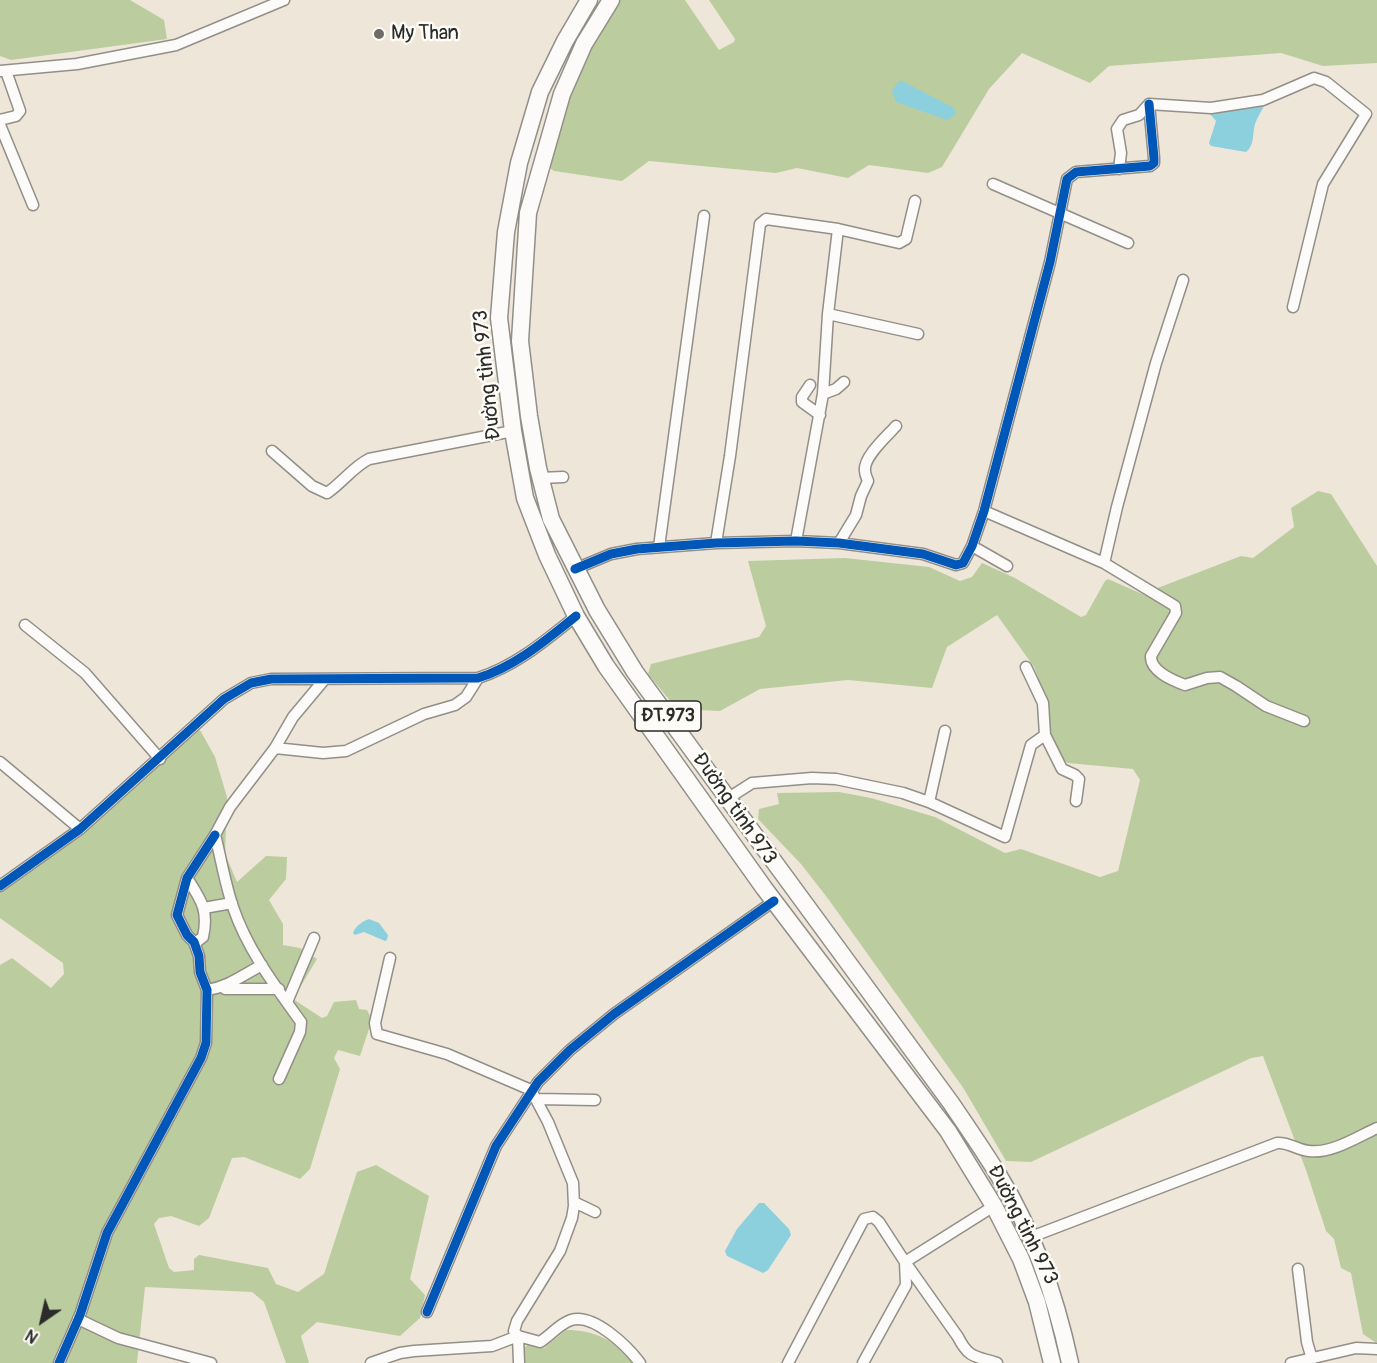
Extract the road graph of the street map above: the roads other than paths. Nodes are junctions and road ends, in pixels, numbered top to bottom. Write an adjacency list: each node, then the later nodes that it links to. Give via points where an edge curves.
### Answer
1 (284, 0): 4 (street, via 176,45 77,64)
2 (589, 0): 24 (main road, Đường tỉnh 973 / ĐT.973, via 540,92 519,163 508,222 500,318)
3 (611, 0): 27 (main road, Đường tỉnh 973 / ĐT.973, via 584,44 562,94 528,213 520,340)
4 (3, 71): 6 (street, via 21,111)
5 (1149, 104): 7 (street, via 1139,115 1123,120 1117,129); 7 (street, via 1154,164); 16 (street, via 1211,108 1263,100 1314,78 1326,82 1366,114 1323,184)
6 (0, 123): 10 (street)
7 (1119, 169): 11 (street, via 1070,175)
8 (993, 184): 11 (street)
9 (915, 201): 13 (street, via 906,239 899,243)
10 (33, 205)
11 (1060, 214): 14 (street); 28 (street)
12 (704, 216): 33 (street)
13 (838, 229): 17 (street); 30 (street, via 766,219 760,224)
14 (1128, 243)
15 (1183, 280): 34 (street, via 1156,363)
16 (1293, 307)
17 (828, 314): 18 (street); 21 (street)
18 (918, 334)
19 (844, 382): 21 (street)
20 (810, 384): 22 (street, via 802,402)
21 (823, 394): 22 (street)
22 (820, 415): 29 (street)
23 (897, 426): 31 (street, via 868,460 868,481 856,515)
24 (513, 431): 25 (street, via 369,459 327,493 312,486); 37 (main road, Đường tỉnh 973 / ĐT.973, via 525,498)
25 (272, 451)
26 (563, 477): 27 (street)
27 (540, 478): 36 (main road, Đường tỉnh 973 / ĐT.973, via 551,519)
28 (984, 511): 32 (street); 34 (street)
29 (796, 541): 30 (street); 31 (street)
30 (716, 543): 33 (street)
31 (840, 543): 32 (street, via 923,554 956,565 966,560)
32 (972, 546): 35 (street)
33 (659, 547): 36 (street, via 611,554)
34 (1104, 564): 42 (street, via 1175,606 1176,613 1151,656 1154,668 1185,685 1220,677 1266,706)
35 (1008, 566)
36 (574, 569): 48 (main road, Đường tỉnh 973 / ĐT.973, via 636,672)
37 (576, 616): 40 (street, via 531,652); 51 (main road, Đường tỉnh 973 / ĐT.973, via 606,666)
38 (25, 625): 46 (street, via 85,673)
39 (1026, 667): 44 (street, via 1043,703)
40 (478, 678): 41 (street); 45 (street, via 466,697 455,705 424,714 346,751)
41 (324, 680): 45 (street, via 293,717); 46 (street, via 271,679 250,683 224,699)
42 (1304, 721)
43 (945, 731): 50 (street)
44 (1044, 735): 49 (street, via 1062,769 1079,779); 50 (street, via 1031,745 1005,837)
45 (275, 748): 53 (street, via 230,807)
46 (160, 759): 52 (street)
47 (0, 762): 52 (street)
48 (727, 799): 50 (street, via 752,783 812,778 868,785); 51 (main road); 74 (main road, Đường tỉnh 973 / ĐT.973, via 951,1103 1000,1177)
49 (1076, 801)
50 (929, 802)
51 (712, 813): 56 (main road, Đường tỉnh 973 / ĐT.973)
52 (80, 829): 55 (street)
53 (215, 835): 54 (street); 57 (street)
54 (187, 878): 58 (street); 60 (street, via 177,915)
55 (0, 886)
56 (774, 901): 68 (street, via 614,1014 570,1050); 72 (main road, Đường tỉnh 973 / ĐT.973, via 948,1131)
57 (232, 903): 58 (street); 62 (street, via 244,936)
58 (204, 908): 60 (street, via 203,937)
59 (314, 938): 66 (street)
60 (195, 944): 65 (street)
61 (390, 958): 68 (street, via 376,1034 447,1054)
62 (262, 965): 63 (street); 64 (street)
63 (219, 988): 64 (street); 65 (street)
64 (279, 989): 66 (street)
65 (207, 990): 78 (street, via 207,1028 201,1058 107,1233)
66 (286, 1002): 67 (street, via 301,1022)
67 (279, 1079)
68 (534, 1095): 69 (street); 71 (street, via 573,1183); 77 (street, via 496,1146)
69 (595, 1100)
70 (1377, 1128): 74 (street, via 1323,1150 1308,1151 1277,1143)
71 (574, 1202): 73 (street); 79 (street, via 560,1251 517,1321 514,1331)
72 (994, 1206): 75 (street); 90 (main road, Đường tỉnh 973 / ĐT.973, via 1037,1302)
73 (595, 1212)
74 (1030, 1237): 91 (main road, Đường tỉnh 973 / ĐT.973, via 1062,1324)
75 (905, 1262): 87 (street, via 879,1222 873,1217 864,1219); 88 (street, via 906,1285); 89 (street, via 967,1353)
76 (1298, 1269): 81 (street)
77 (427, 1312)
78 (78, 1319): 82 (street); 83 (street, via 118,1338)
79 (518, 1336): 84 (street, via 492,1346 414,1351); 85 (street); 86 (street, via 540,1342 572,1320 588,1321 624,1344)
80 (1377, 1349): 81 (street, via 1356,1348)
81 (1312, 1359): 92 (street)
82 (59, 1363)
83 (211, 1363)
84 (371, 1363)
85 (519, 1363)
86 (640, 1363)
87 (788, 1363)
88 (863, 1363)
89 (997, 1363)
90 (1052, 1363)
91 (1070, 1363)
92 (1291, 1363)

